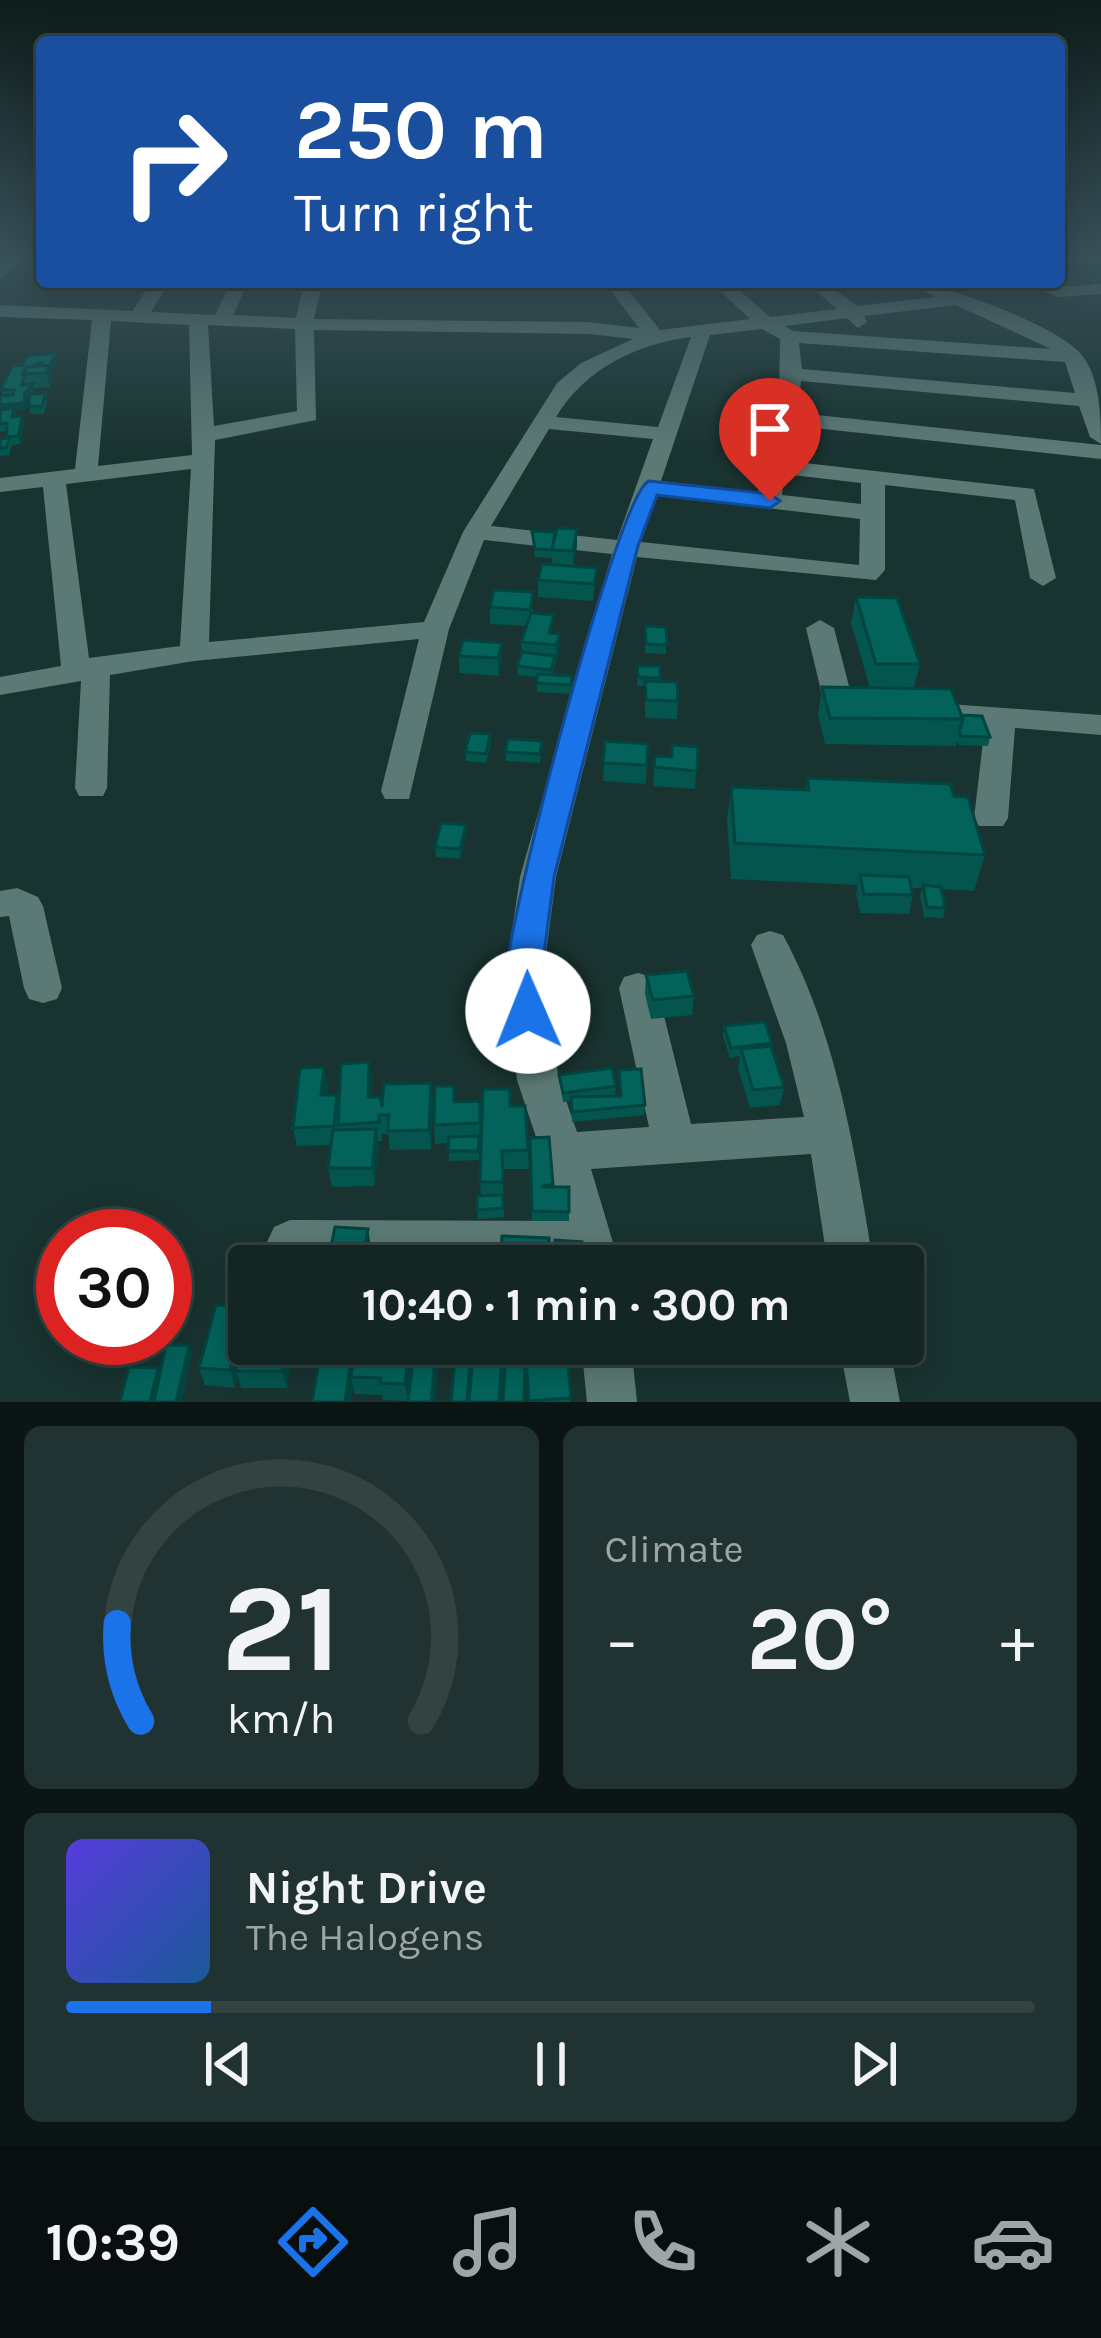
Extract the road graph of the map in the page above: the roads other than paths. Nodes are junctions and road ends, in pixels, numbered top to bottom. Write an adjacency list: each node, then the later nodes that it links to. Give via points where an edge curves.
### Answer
1 (101, 322): 27 (street)
2 (198, 322): 24 (street)
3 (272, 322): 10 (street)
4 (603, 322): 12 (street)
5 (644, 322): 14 (street)
6 (777, 322): 11 (street)
7 (823, 322): 15 (street)
8 (851, 322): 16 (street)
9 (1014, 322): 17 (street)
10 (304, 324): 12 (street); 24 (street, via 308,416)
11 (766, 324): 13 (street); 15 (street)
12 (589, 328): 14 (street)
13 (702, 332): 14 (street); 22 (street)
14 (655, 336): 21 (street, via 588,367)
15 (794, 336): 16 (street); 18 (street)
16 (867, 341): 17 (street)
17 (1073, 357): 19 (street)
18 (795, 374): 19 (street); 20 (street)
19 (1088, 400): 23 (street)
20 (789, 419): 25 (street); 26 (street)
21 (541, 422): 22 (street); 34 (street)
22 (667, 434): 31 (street)
23 (1101, 437)
24 (202, 448): 27 (street); 39 (street)
25 (1101, 452)
26 (775, 466): 28 (street); 32 (street)
27 (86, 476): 29 (street)
28 (873, 478): 33 (street); 36 (street, via 1026,494)
29 (54, 479): 30 (street); 40 (street)
30 (0, 485)
31 (649, 488): 32 (street); 35 (street)
32 (770, 501): 33 (street)
33 (871, 513): 35 (street, via 867,574)
34 (475, 532): 35 (street); 38 (street)
35 (627, 546): 53 (street, via 538,877 524,977 538,1080)
36 (1043, 578)
37 (820, 628): 42 (street, via 837,695 850,702)
38 (435, 629): 39 (street); 45 (street)
39 (194, 652): 40 (street)
40 (86, 667): 41 (street); 44 (street)
41 (0, 686)
42 (1001, 717): 43 (street); 46 (street)
43 (1101, 725)
44 (91, 788)
45 (397, 791)
46 (991, 818)
47 (0, 904): 49 (street, via 26,906)
48 (770, 945): 51 (street)
49 (44, 988)
50 (638, 988): 52 (street)
51 (830, 1134): 52 (street); 57 (street)
52 (674, 1144): 53 (street)
53 (562, 1152): 56 (street)
54 (290, 1242): 55 (street)
55 (366, 1245)
56 (593, 1245)
57 (848, 1245)
58 (608, 1365): 60 (street)
59 (868, 1365): 61 (street)
60 (612, 1402)
61 (875, 1402)

